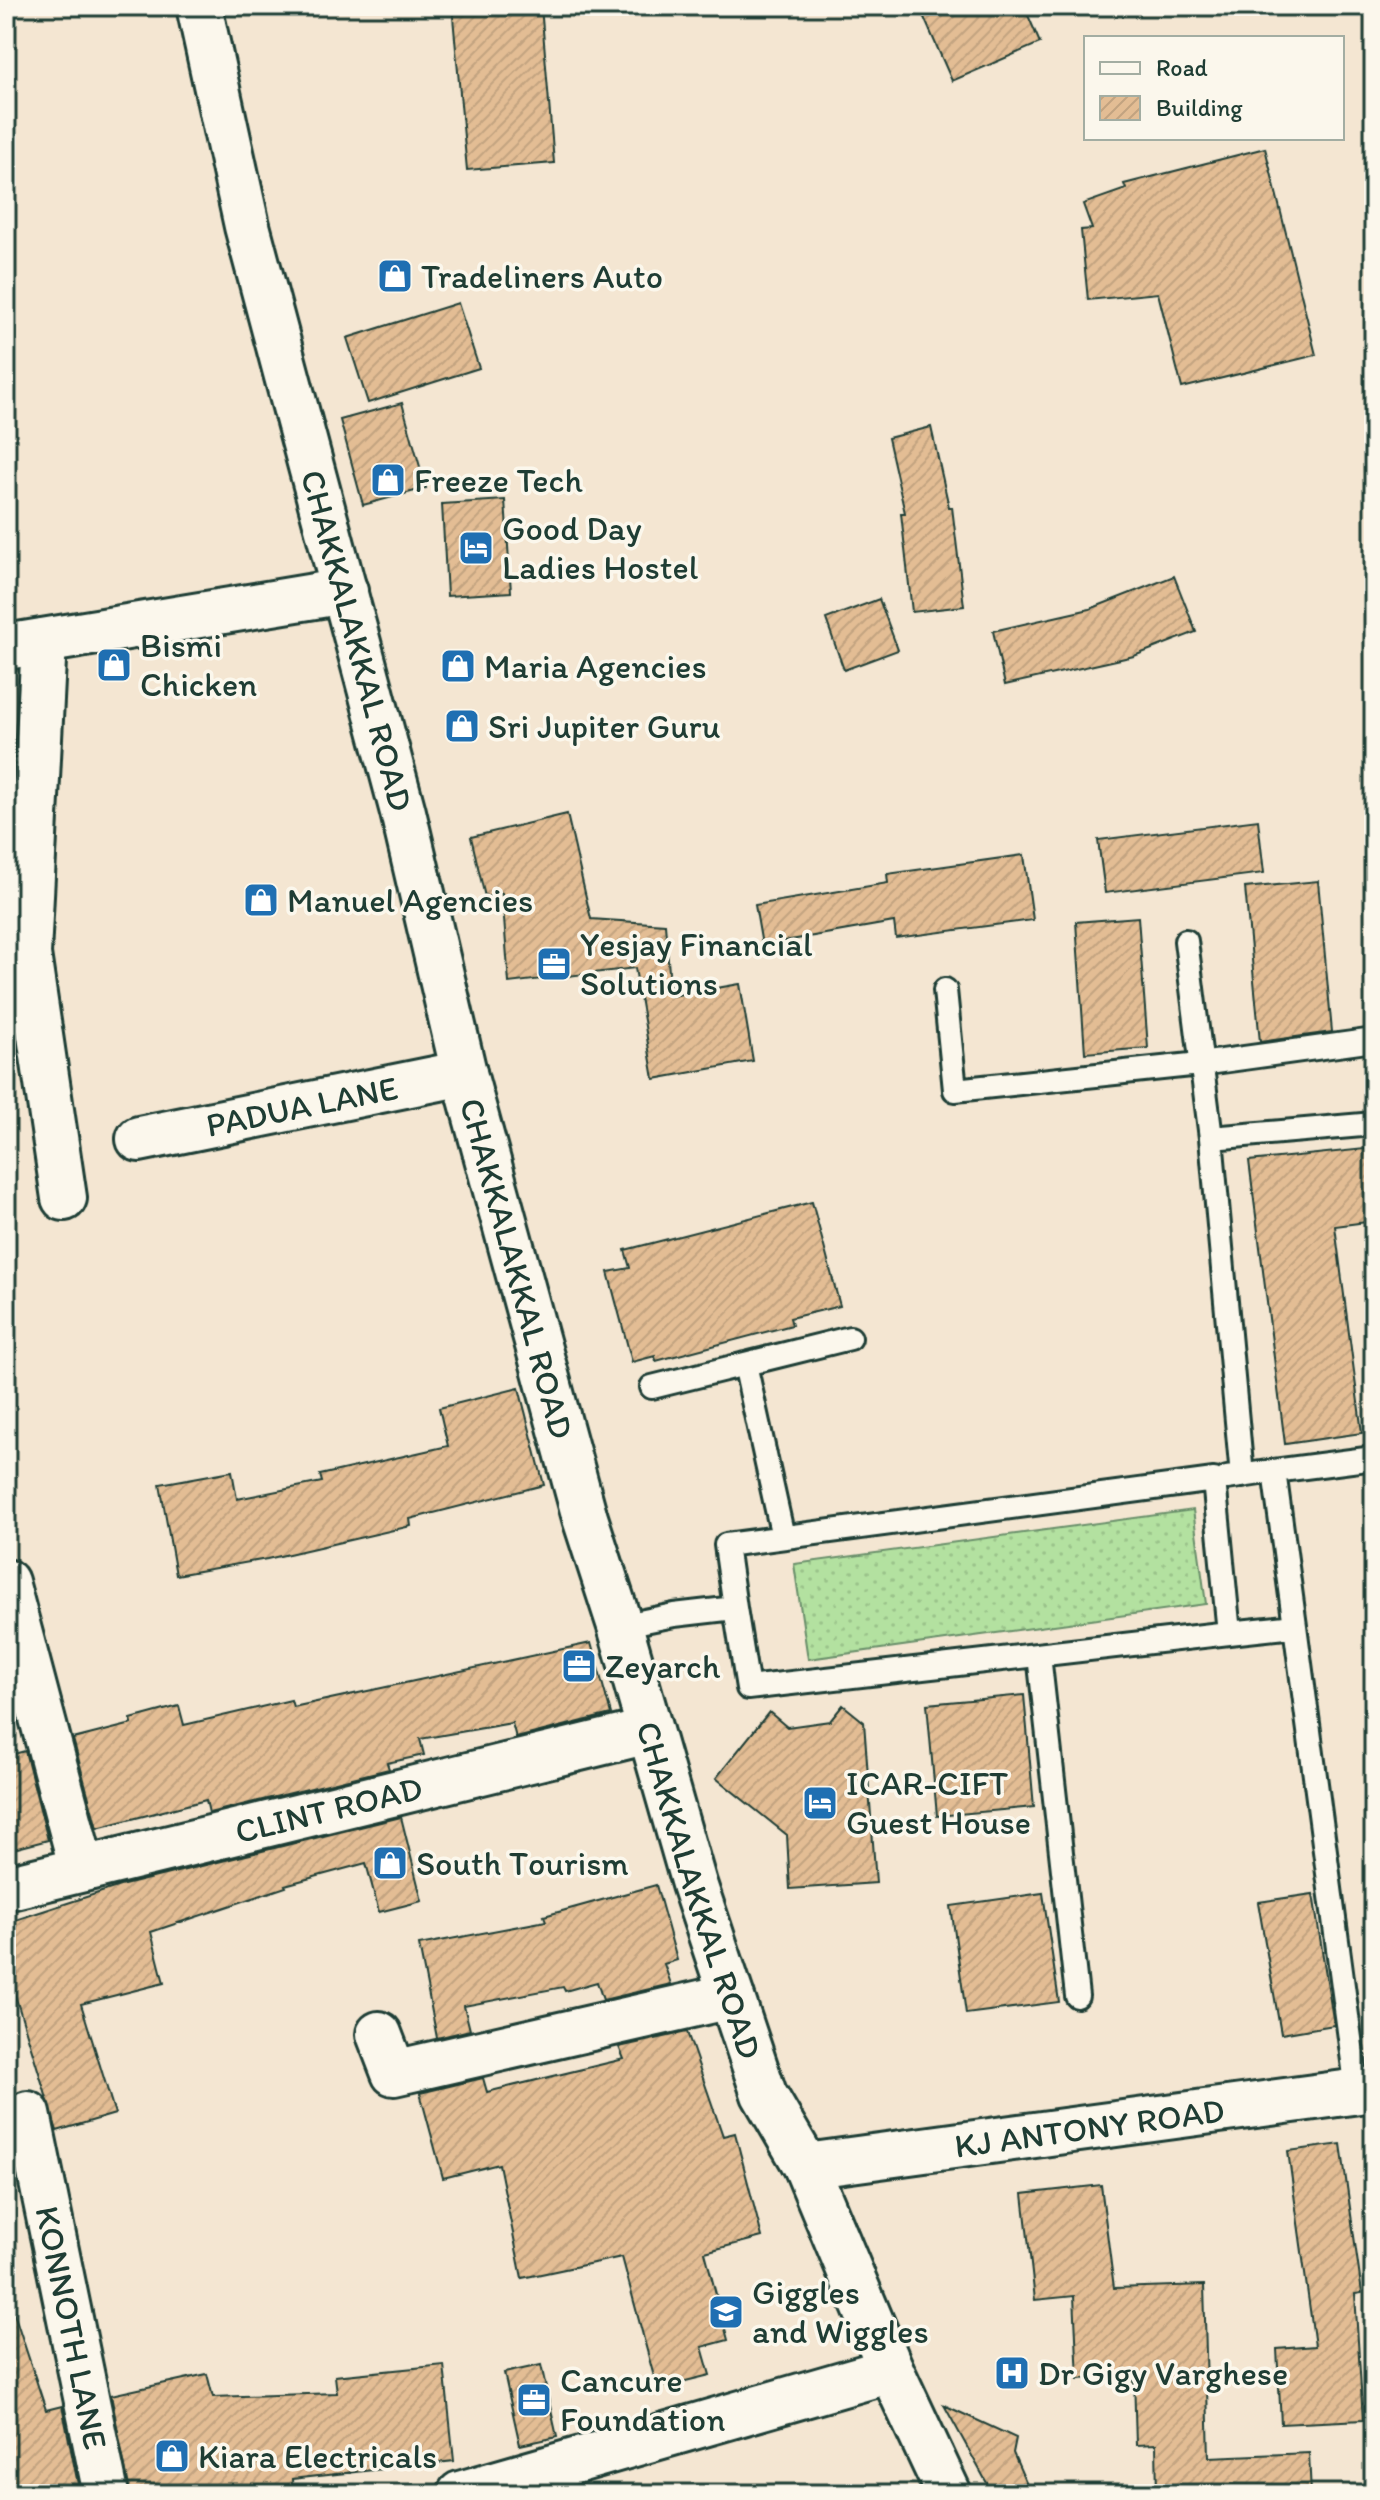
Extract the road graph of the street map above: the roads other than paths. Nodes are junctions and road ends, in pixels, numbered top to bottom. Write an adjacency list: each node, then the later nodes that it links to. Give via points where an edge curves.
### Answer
1 (199, 6): 2 (street, CHAKKALAKKAL ROAD, via 247,226)
2 (345, 591): 3 (street); 8 (street, CHAKKALAKKAL ROAD)
3 (25, 644): 12 (street, via 28,954)
4 (1186, 941): 7 (lane)
5 (945, 990): 7 (lane, via 955,1090)
6 (1374, 1040): 7 (lane)
7 (1200, 1064): 10 (lane)
8 (464, 1073): 11 (street, PADUA LANE); 23 (street, CHAKKALAKKAL ROAD, via 581,1504)
9 (1374, 1124): 10 (lane)
10 (1211, 1138): 18 (lane)
11 (139, 1139)
12 (64, 1198)
13 (850, 1338): 14 (lane)
14 (745, 1364): 15 (lane); 20 (lane)
15 (652, 1387)
16 (1374, 1458): 17 (lane)
17 (1274, 1471): 18 (lane); 24 (lane)
18 (1242, 1476): 19 (lane)
19 (1214, 1480): 20 (lane); 25 (lane)
20 (783, 1537): 22 (lane, via 726,1545)
21 (6, 1582): 28 (street)
22 (735, 1608): 23 (lane); 26 (lane, via 748,1688)
23 (620, 1626): 27 (street, CHAKKALAKKAL ROAD)
24 (1295, 1626): 25 (lane); 33 (lane)
25 (1229, 1633): 26 (lane)
26 (1039, 1655): 31 (lane)
27 (649, 1731): 28 (street, CLINT ROAD); 30 (street, CHAKKALAKKAL ROAD)
28 (82, 1869): 29 (street, CLINT ROAD)
29 (6, 1888)
30 (731, 1996): 32 (street, via 394,2073); 35 (street, CHAKKALAKKAL ROAD, via 764,2094)
31 (1077, 1996)
32 (379, 2034)
33 (1366, 2090): 35 (street, KJ ANTONY ROAD)
34 (28, 2114): 37 (street, KONNOTH LANE)
35 (806, 2166): 36 (street, CHAKKALAKKAL ROAD)
36 (891, 2370): 38 (street); 39 (street, CHAKKALAKKAL ROAD)
37 (106, 2494)
38 (460, 2494)
39 (949, 2494)

